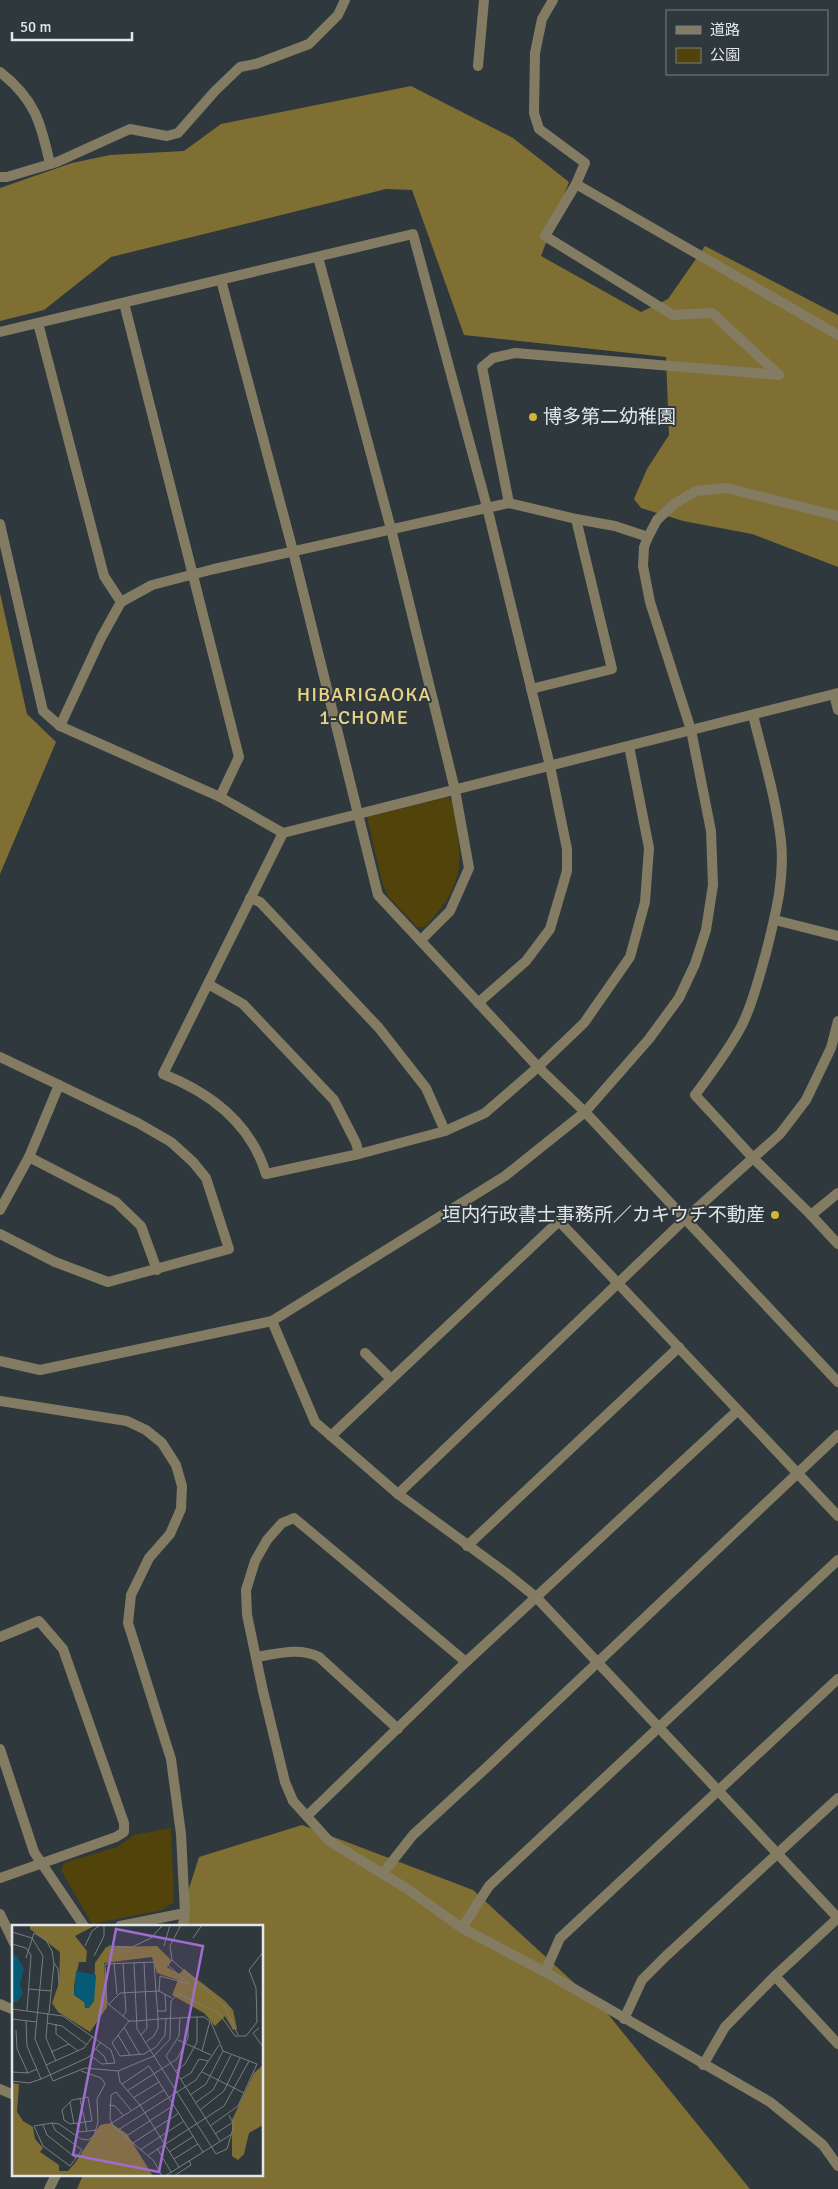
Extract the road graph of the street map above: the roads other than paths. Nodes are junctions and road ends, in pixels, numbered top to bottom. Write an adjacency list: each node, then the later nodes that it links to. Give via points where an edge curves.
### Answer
1 (345, 0): 6 (street, via 338,15 309,44 240,67 178,133 167,136 130,129)
2 (484, 0): 4 (street)
3 (553, 0): 8 (street, via 542,19 535,53 534,113 540,129 585,163)
4 (478, 66)
5 (0, 72): 6 (street, via 15,83 34,109)
6 (50, 164): 7 (street, via 7,177)
7 (0, 176)
8 (576, 184): 14 (street); 15 (street, via 545,236 673,315 712,313 779,375 515,353 492,358 482,367)
9 (318, 256): 10 (street); 16 (street, via 414,234); 20 (street)
10 (221, 280): 11 (street); 22 (street)
11 (124, 303): 12 (street); 23 (street)
12 (38, 323): 13 (street); 24 (street, via 104,576)
13 (0, 332)
14 (838, 335)
15 (509, 503): 16 (street); 18 (street)
16 (487, 507): 20 (street); 25 (street)
17 (838, 516): 21 (street, via 727,488 696,491 674,504 657,520)
18 (576, 519): 21 (street, via 615,526); 25 (street, via 612,669)
19 (0, 524): 29 (street, via 43,710)
20 (391, 529): 22 (street); 33 (street)
21 (648, 537): 30 (street, via 643,566 650,602)
22 (294, 551): 23 (street); 35 (street)
23 (193, 575): 24 (street, via 152,585); 34 (street, via 239,757)
24 (121, 602): 29 (street)
25 (531, 689): 32 (street)
26 (836, 694): 27 (street); 28 (street)
27 (838, 710)
28 (753, 715): 30 (street); 38 (street, via 781,841 781,881)
29 (60, 726): 34 (street)
30 (691, 730): 31 (street); 47 (street, via 711,831 713,885 706,930 679,998 650,1039)
31 (628, 746): 32 (street); 45 (street, via 650,848 645,902 630,957 584,1023)
32 (550, 766): 33 (street); 42 (street, via 568,849 560,900 550,929 526,961)
33 (455, 790): 35 (street); 40 (street, via 469,868 450,911)
34 (220, 797): 36 (street)
35 (358, 815): 36 (street); 40 (street, via 378,895)
36 (283, 834): 37 (street)
37 (250, 898): 41 (street); 48 (street, via 260,902 379,1028 426,1088)
38 (775, 920): 39 (street); 51 (street, via 757,987 742,1024 721,1060 695,1094)
39 (838, 936)
40 (421, 940): 42 (street)
41 (208, 984): 49 (street, via 243,1004 334,1100); 49 (street, via 164,1074 219,1104 238,1121 260,1156 266,1174)
42 (478, 1003): 45 (street)
43 (838, 1021): 51 (street, via 831,1048 806,1100 780,1134)
44 (0, 1057): 46 (street)
45 (538, 1067): 47 (street); 48 (street, via 485,1113)
46 (59, 1085): 50 (street); 58 (street, via 171,1142 206,1178 229,1249)
47 (585, 1112): 55 (street); 60 (street, via 505,1176)
48 (445, 1131): 49 (street)
49 (359, 1154)
50 (28, 1157): 53 (street); 58 (street, via 116,1202 141,1226)
51 (754, 1159): 54 (street); 55 (street)
52 (838, 1193): 54 (street)
53 (0, 1210)
54 (811, 1215): 57 (street)
55 (685, 1219): 59 (street); 65 (street)
56 (0, 1234): 58 (street, via 55,1262 108,1282)
57 (838, 1244)
58 (157, 1270)
59 (619, 1283): 61 (street); 64 (street, via 559,1222); 71 (street)
60 (272, 1321): 63 (street, via 40,1370); 69 (street, via 314,1422)
61 (679, 1347): 67 (street); 73 (street)
62 (365, 1353): 64 (street)
63 (0, 1361)
64 (391, 1379): 69 (street)
65 (838, 1382)
66 (0, 1401): 91 (street, via 127,1421 146,1430 162,1444 176,1465 182,1486 181,1510 170,1534 149,1558 137,1579 131,1595 128,1623 171,1759 181,1834)
67 (737, 1411): 70 (street); 75 (street)
68 (838, 1435): 70 (street)
69 (331, 1436): 71 (street)
70 (798, 1473): 72 (street); 79 (street)
71 (398, 1494): 73 (street)
72 (838, 1516)
73 (467, 1546): 75 (street)
74 (838, 1560): 81 (street)
75 (537, 1598): 78 (street); 79 (street)
76 (0, 1637): 88 (street, via 39,1621 63,1649 124,1823 124,1832 116,1837)
77 (256, 1657): 78 (street, via 247,1615 246,1590 255,1561 268,1540 282,1523 294,1518); 82 (street, via 292,1651 308,1652 318,1657); 86 (street, via 285,1782 293,1801)
78 (466, 1662): 82 (street)
79 (597, 1662): 81 (street); 89 (street, via 413,1834)
80 (838, 1679): 84 (street)
81 (660, 1727): 84 (street); 97 (street, via 490,1886)
82 (398, 1729): 86 (street)
83 (0, 1749): 88 (street, via 34,1852)
84 (719, 1790): 87 (street); 99 (street, via 560,1938)
85 (838, 1798): 87 (street)
86 (307, 1816): 89 (street, via 329,1841)
87 (778, 1852): 93 (street); 103 (street, via 642,1980)
88 (42, 1863): 90 (street); 94 (street)
89 (383, 1873): 97 (street)
90 (0, 1878)
91 (185, 1913): 95 (street); 96 (street)
92 (0, 1914): 98 (street)
93 (838, 1918): 100 (street)
94 (83, 1925)
95 (125, 1925)
96 (182, 1925)
97 (462, 1928): 99 (street)
98 (12, 1939)
99 (545, 1972): 103 (street)
100 (775, 1976): 104 (street); 105 (street, via 725,2027)
101 (0, 2004): 102 (street)
102 (12, 2009)
103 (624, 2019): 105 (street)
104 (838, 2044)
105 (702, 2065): 108 (street, via 770,2102 823,2145)
106 (0, 2089): 107 (street)
107 (12, 2094)
108 (838, 2166)
109 (56, 2176): 110 (street)
110 (49, 2189)

